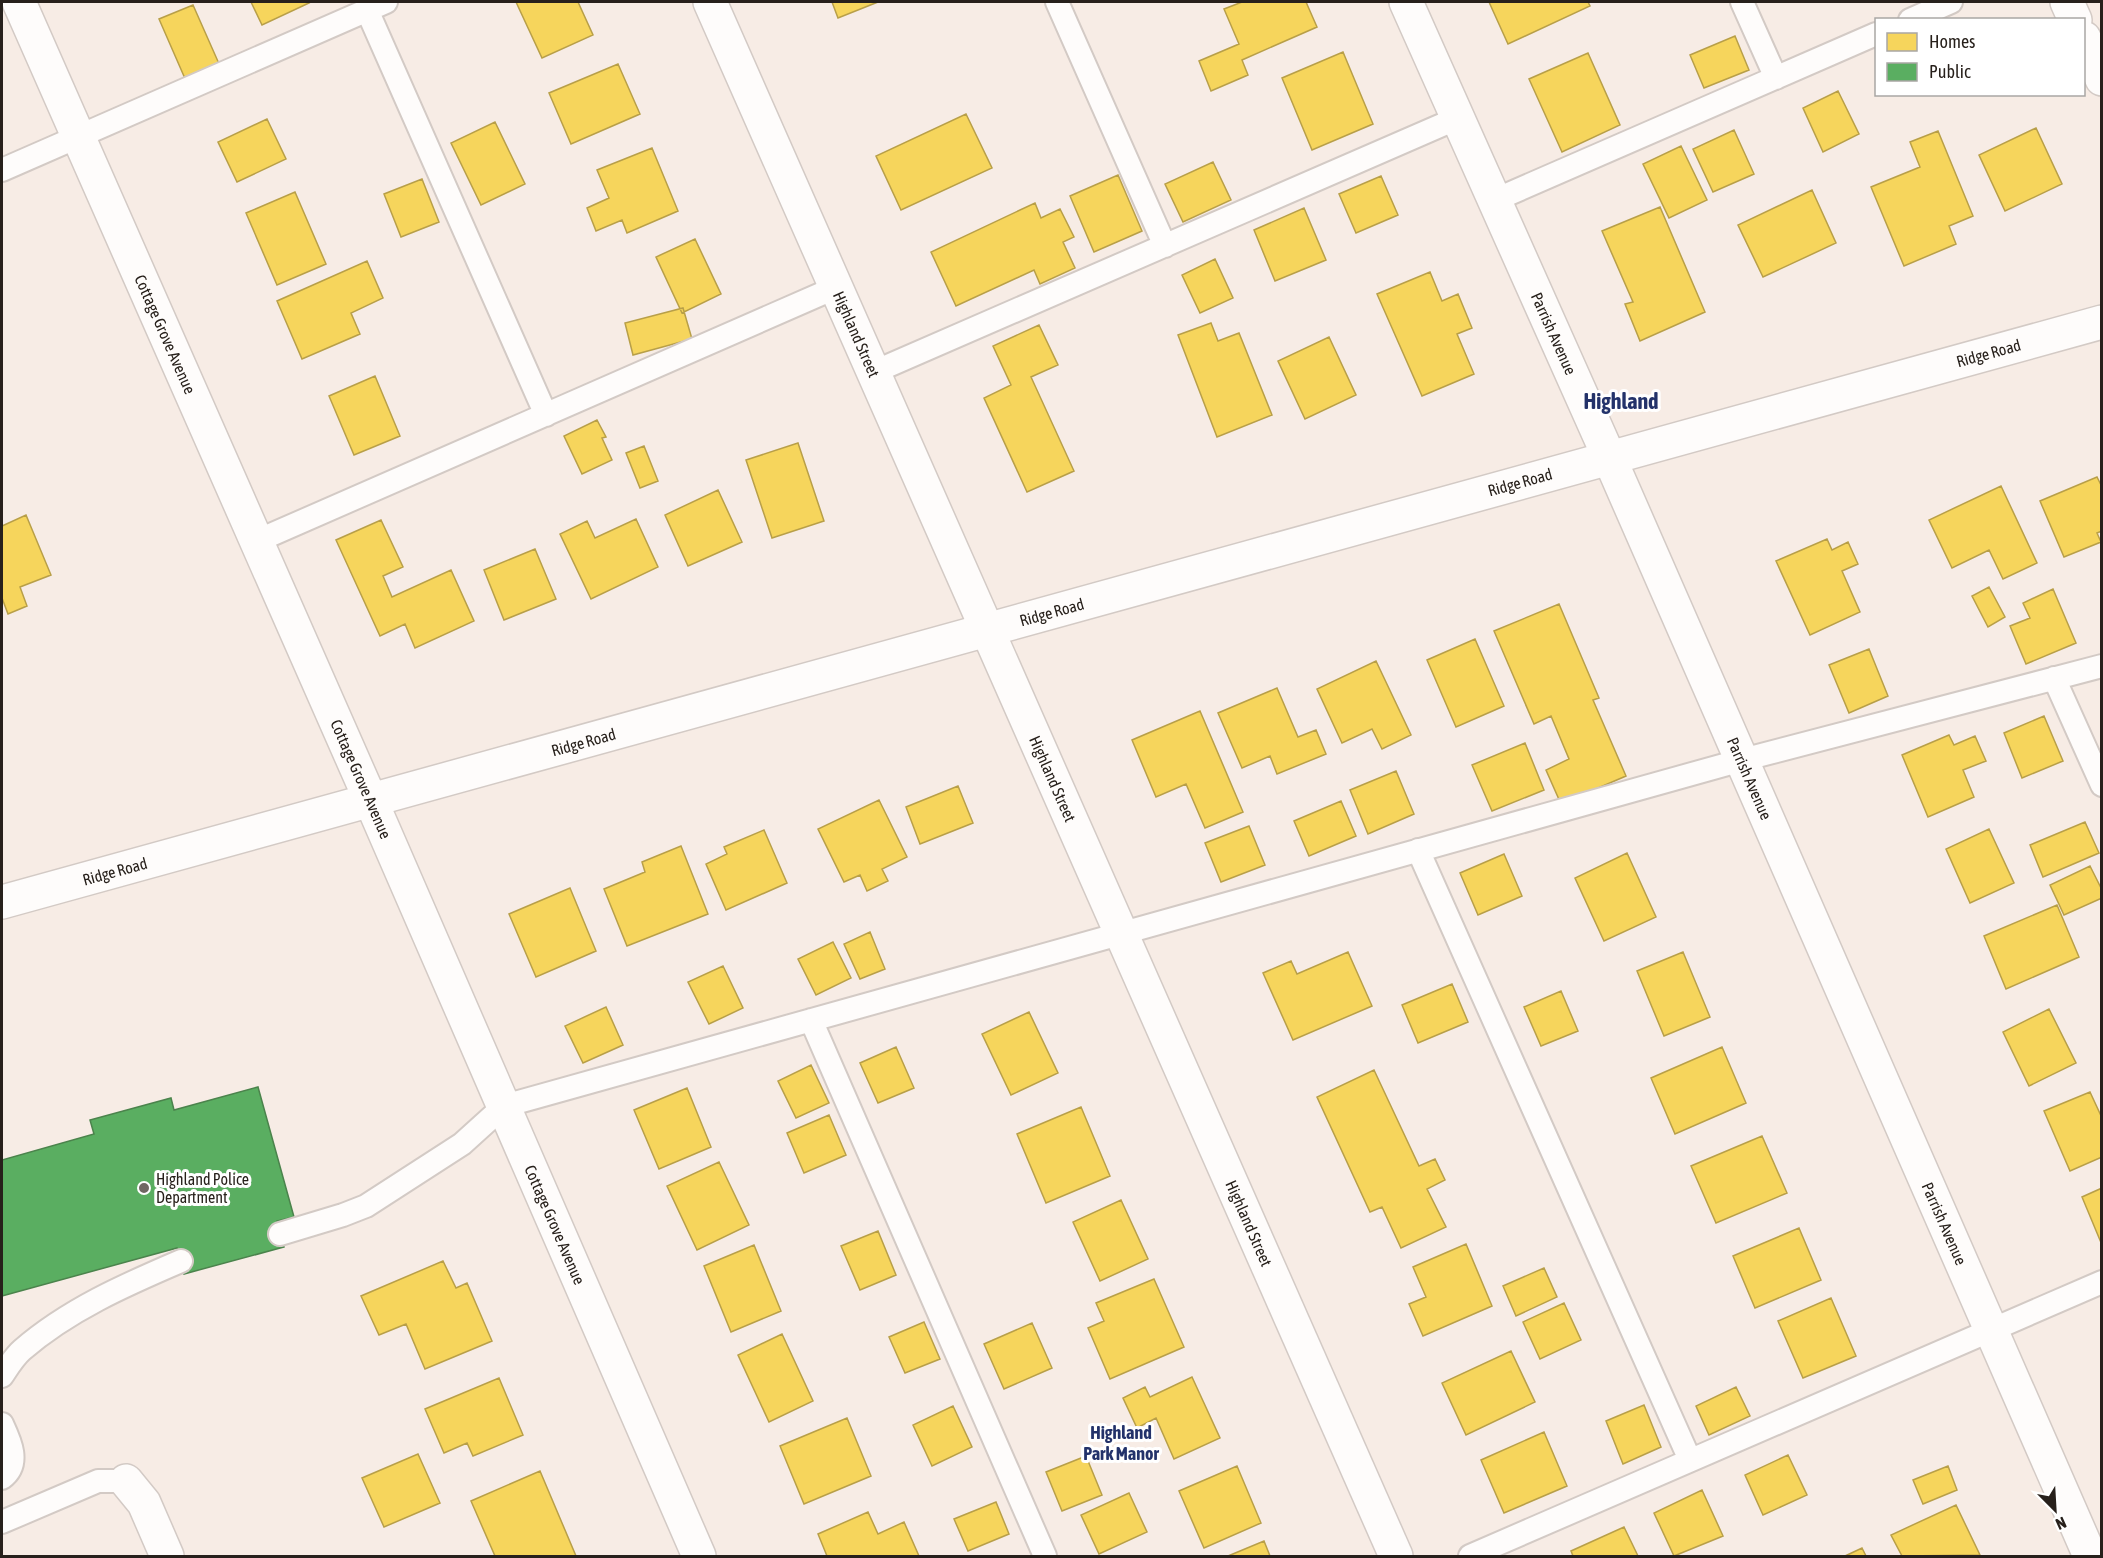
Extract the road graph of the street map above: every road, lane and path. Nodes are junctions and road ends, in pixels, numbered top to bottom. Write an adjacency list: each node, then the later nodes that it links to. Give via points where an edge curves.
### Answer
1 (20, 2): 16 (street, Cottage Grove Avenue)
2 (710, 2): 20 (street, Highland Street)
3 (1057, 2): 19 (lane)
4 (1406, 2): 15 (street, Parrish Avenue)
5 (1742, 2): 13 (lane)
6 (1952, 2): 9 (lane)
7 (2067, 2): 10 (street)
8 (376, 6): 16 (lane); 23 (lane)
9 (1915, 18)
10 (2074, 18)
11 (1875, 34): 13 (lane)
12 (2085, 40): 14 (street)
13 (1776, 78): 18 (lane)
14 (2102, 79)
15 (1458, 118): 18 (street, Parrish Avenue); 19 (lane)
16 (79, 137): 17 (lane); 25 (street, Cottage Grove Avenue)
17 (2, 170)
18 (1495, 200): 24 (street, Parrish Avenue)
19 (1165, 246): 22 (lane)
20 (837, 287): 22 (street, Highland Street); 23 (lane)
21 (2102, 322): 24 (street, Ridge Road)
22 (874, 372): 26 (street, Highland Street)
23 (546, 415): 25 (lane)
24 (1609, 456): 26 (street, Ridge Road); 29 (street, Parrish Avenue)
25 (257, 541): 31 (street, Cottage Grove Avenue)
26 (989, 630): 31 (street, Ridge Road); 34 (street, Highland Street)
27 (2102, 666): 28 (lane)
28 (2054, 678): 29 (lane); 30 (lane)
29 (1742, 760): 32 (lane); 40 (street, Parrish Avenue)
30 (2102, 785)
31 (371, 801): 33 (street, Ridge Road); 36 (street, Cottage Grove Avenue)
32 (1418, 850): 34 (lane); 43 (lane)
33 (2, 902)
34 (1122, 933): 35 (lane); 50 (street, Highland Street)
35 (811, 1020): 36 (lane); 49 (lane)
36 (504, 1106): 37 (lane, via 462,1143 366,1206); 48 (street, Cottage Grove Avenue)
37 (280, 1234)
38 (181, 1261): 41 (lane, via 70,1314 20,1351)
39 (2102, 1282): 40 (lane)
40 (1991, 1329): 43 (lane); 52 (street, Parrish Avenue)
41 (2, 1376)
42 (2, 1424): 44 (lane, via 13,1458 11,1468)
43 (1690, 1460): 51 (lane)
44 (2, 1478)
45 (126, 1481): 46 (lane, via 98,1481); 47 (street, via 144,1503)
46 (2, 1522)
47 (167, 1557)
48 (699, 1557)
49 (1045, 1557)
50 (1396, 1557)
51 (1470, 1557)
52 (2090, 1557)

